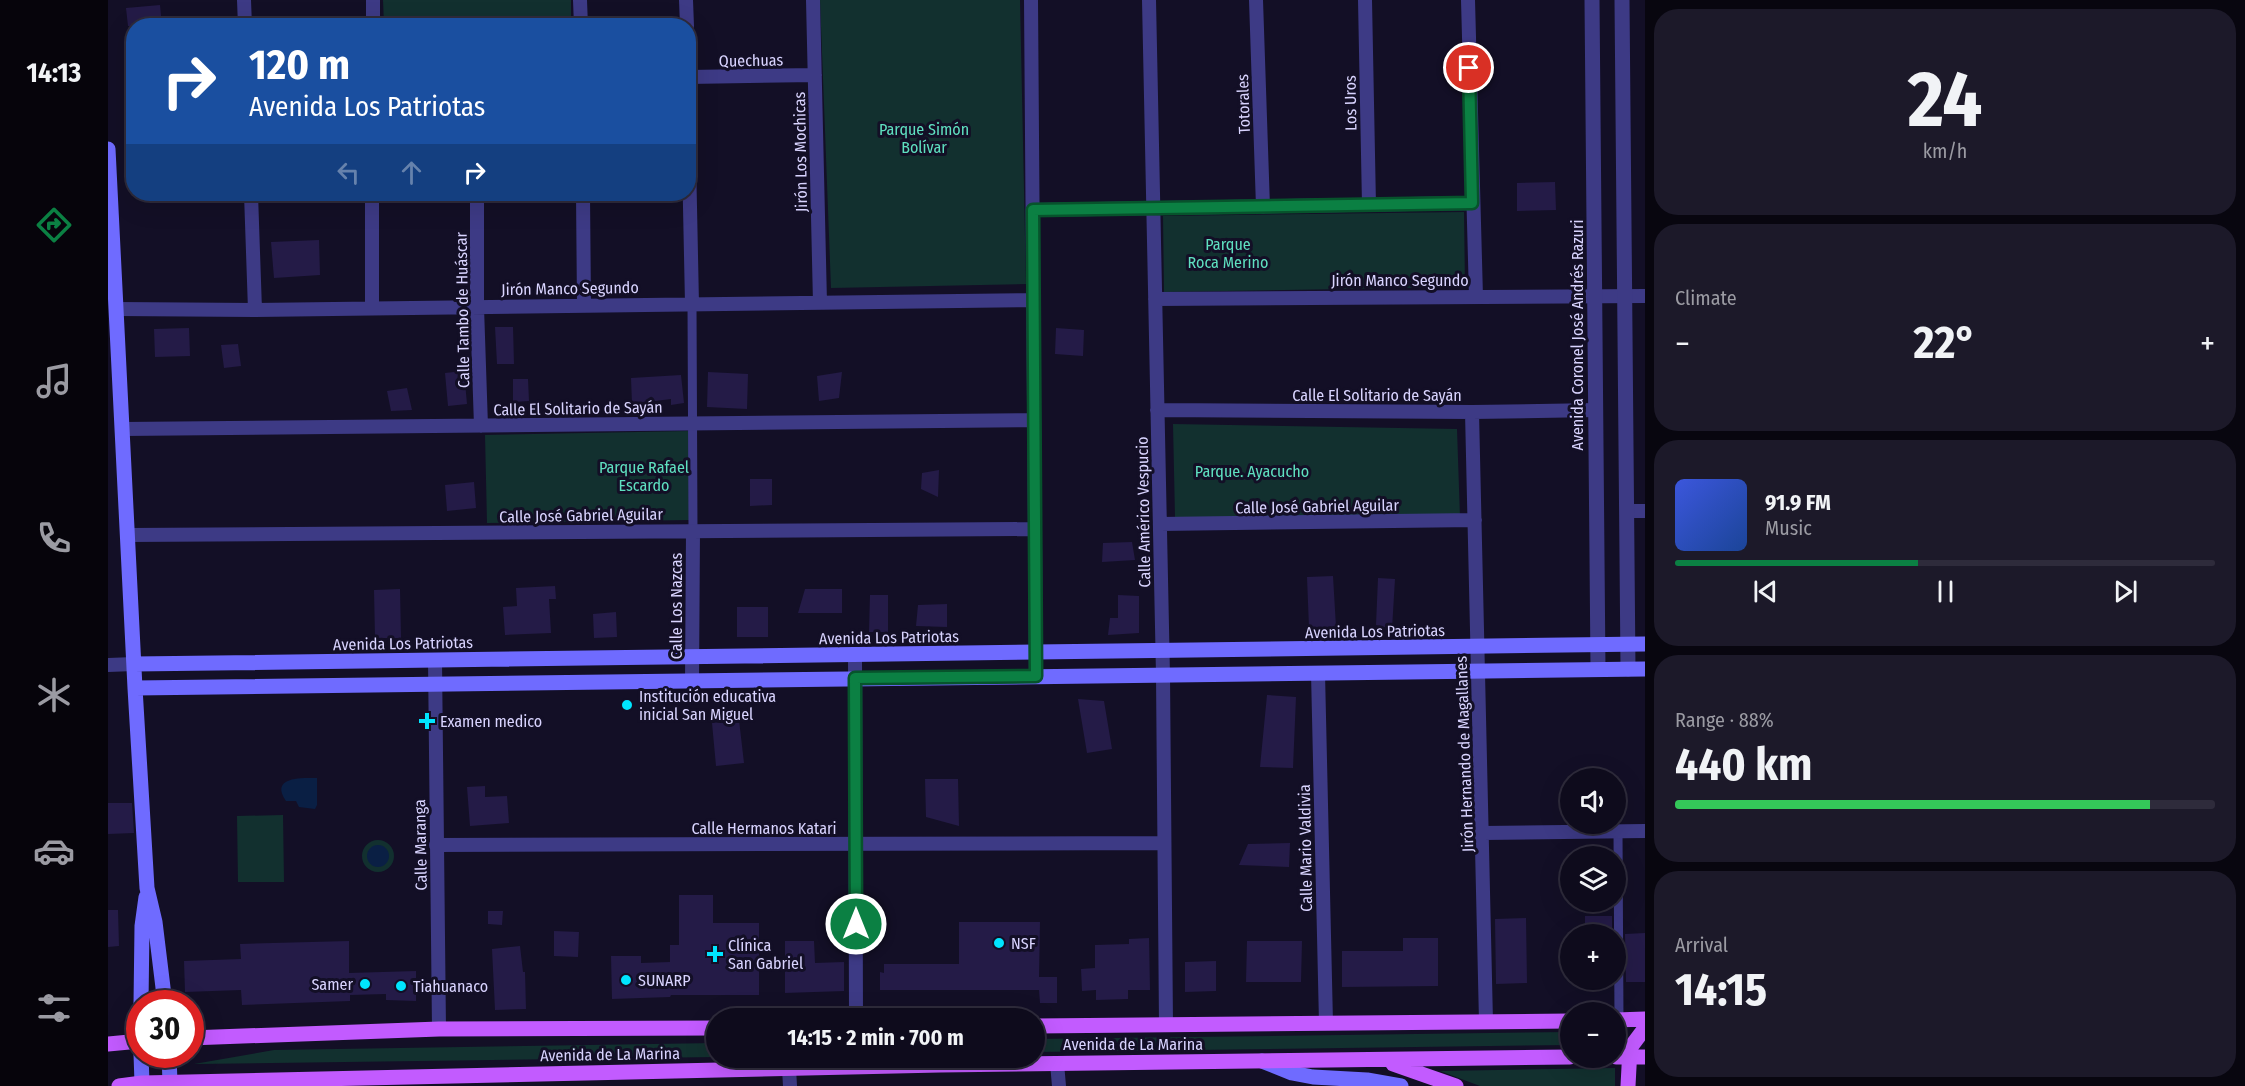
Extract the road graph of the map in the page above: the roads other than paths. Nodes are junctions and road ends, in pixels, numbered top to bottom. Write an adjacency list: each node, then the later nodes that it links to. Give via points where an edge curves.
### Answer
1 (244, 0): 13 (street)
2 (373, 0): 14 (street)
3 (580, 0): 15 (street)
4 (687, 0): 16 (street)
5 (813, 0): 17 (street, Jirón Los Mochicas)
6 (1031, 0): 29 (street)
7 (1149, 0): 28 (street, Calle Américo Vespucio)
8 (1256, 0): 27 (street, Totorales)
9 (1365, 0): 26 (street, Los Uros)
10 (1468, 0): 25 (street)
11 (1592, 0): 30 (street, Avenida Coronel José Andrés Razuri)
12 (1622, 0): 31 (street)
13 (245, 18)
14 (373, 18)
15 (581, 18)
16 (687, 18)
17 (814, 75): 18 (street, Quechuas); 36 (street, Jirón Los Mochicas)
18 (696, 77)
19 (108, 151): 41 (main road)
20 (251, 201): 42 (street)
21 (372, 201): 40 (street)
22 (477, 201): 39 (street, Calle Tambo de Huáscar)
23 (583, 201): 38 (street)
24 (690, 201): 37 (street)
25 (1472, 203): 26 (street); 33 (street)
26 (1370, 204): 27 (street)
27 (1263, 207): 28 (street)
28 (1153, 208): 29 (street); 34 (street, Calle Américo Vespucio)
29 (1033, 210): 35 (street)
30 (1595, 296): 31 (street, Jirón Manco Segundo); 33 (street, Jirón Manco Segundo); 44 (street, Avenida Coronel José Andrés Razuri)
31 (1625, 296): 32 (street, Jirón Manco Segundo); 50 (street)
32 (1645, 296)
33 (1476, 297): 34 (street, Jirón Manco Segundo)
34 (1155, 299): 43 (street, Calle Américo Vespucio)
35 (1033, 300): 36 (street, Jirón Manco Segundo); 46 (street)
36 (820, 303): 37 (street, Jirón Manco Segundo)
37 (692, 304): 38 (street, Jirón Manco Segundo); 47 (street)
38 (584, 306): 39 (street, Jirón Manco Segundo)
39 (477, 307): 40 (street, Jirón Manco Segundo); 48 (street, Calle Tambo de Huáscar)
40 (372, 308): 42 (street, Jirón Manco Segundo)
41 (112, 310): 42 (street, Jirón Manco Segundo); 49 (main road)
42 (255, 310)
43 (1157, 410): 45 (street, Calle El Solitario de Sayán); 53 (street, Calle Américo Vespucio)
44 (1596, 410): 45 (street, Calle El Solitario de Sayán); 59 (street, Avenida Coronel José Andrés Razuri)
45 (1472, 412): 52 (street, Jirón Hernando de Magallanes)
46 (1034, 420): 47 (street, Calle El Solitario de Sayán); 54 (street)
47 (693, 423): 48 (street, Calle El Solitario de Sayán); 55 (street)
48 (481, 426): 49 (street, Calle El Solitario de Sayán)
49 (123, 429): 56 (main road)
50 (1627, 511): 51 (street); 57 (street)
51 (1645, 511)
52 (1475, 520): 53 (street, Calle José Gabriel Aguilar); 60 (street, Jirón Hernando de Magallanes)
53 (1160, 524): 61 (street, Calle Américo Vespucio)
54 (1035, 529): 55 (street, Calle José Gabriel Aguilar); 62 (street)
55 (693, 531): 56 (street, Calle José Gabriel Aguilar); 64 (street, Calle Los Nazcas)
56 (128, 535): 66 (main road)
57 (1628, 644): 58 (main road, Avenida Los Patriotas); 59 (main road, Avenida Los Patriotas); 69 (street)
58 (1645, 644)
59 (1598, 645): 60 (main road, Avenida Los Patriotas); 68 (street, Avenida Coronel José Andrés Razuri)
60 (1478, 647): 61 (main road, Avenida Los Patriotas); 71 (street, Jirón Hernando de Magallanes)
61 (1162, 651): 62 (main road, Avenida Los Patriotas); 73 (street, Calle Américo Vespucio)
62 (1035, 653): 63 (main road, Avenida Los Patriotas); 74 (street)
63 (855, 655): 64 (main road, Avenida Los Patriotas); 75 (street)
64 (692, 657): 65 (main road, Avenida Los Patriotas); 76 (street, Calle Los Nazcas)
65 (435, 660): 66 (main road, Avenida Los Patriotas); 77 (street, Calle Maranga)
66 (134, 664): 67 (street); 78 (main road)
67 (108, 665)
68 (1598, 669): 69 (main road); 71 (main road)
69 (1628, 669): 70 (main road)
70 (1645, 669)
71 (1478, 670): 72 (main road); 82 (street, Jirón Hernando de Magallanes)
72 (1318, 673): 73 (main road); 96 (street, Calle Mario Valdivia)
73 (1163, 675): 74 (main road); 84 (street, Calle Américo Vespucio)
74 (1036, 676): 75 (main road)
75 (855, 678): 76 (main road); 85 (street)
76 (692, 681): 77 (main road)
77 (435, 684): 78 (main road); 86 (street, Calle Maranga)
78 (135, 688): 87 (main road)
79 (1626, 831): 80 (street)
80 (1645, 831)
81 (1560, 832): 82 (street)
82 (1483, 833): 95 (street, Jirón Hernando de Magallanes)
83 (1618, 834): 90 (street)
84 (1164, 843): 85 (street, Calle Hermanos Katari); 97 (street, Calle Américo Vespucio)
85 (856, 844): 86 (street, Calle Hermanos Katari); 91 (street)
86 (436, 845): 101 (street, Calle Maranga)
87 (147, 888): 88 (main road); 89 (main road)
88 (141, 990)
89 (163, 990)
90 (1617, 1002)
91 (856, 1008)
92 (1645, 1019): 93 (main road)
93 (1626, 1020)
94 (1560, 1021): 95 (main road, Avenida de La Marina)
95 (1486, 1022): 96 (main road, Avenida de La Marina)
96 (1326, 1023): 97 (main road, Avenida de La Marina)
97 (1166, 1024): 98 (main road, Avenida de La Marina)
98 (1045, 1026)
99 (706, 1028): 101 (main road, Avenida de La Marina)
100 (1645, 1028): 105 (main road)
101 (439, 1029): 102 (main road, Avenida de La Marina)
102 (204, 1037)
103 (126, 1042): 104 (main road)
104 (108, 1044)
105 (1626, 1052)
106 (1560, 1057): 109 (main road, Avenida de La Marina)
107 (1626, 1057): 108 (main road)
108 (1645, 1057)
109 (1382, 1060): 110 (main road, Avenida de La Marina); 127 (main road)
110 (1262, 1061): 112 (main road, Avenida de La Marina); 126 (main road, via 1312,1077)
111 (1045, 1063): 112 (main road, Avenida de La Marina)
112 (1057, 1063): 125 (street)
113 (141, 1068): 121 (main road)
114 (169, 1068): 120 (main road)
115 (789, 1068): 118 (main road, Avenida de La Marina); 124 (street)
116 (1625, 1068): 128 (main road)
117 (360, 1078): 118 (main road, Avenida de La Marina); 119 (main road, Avenida de La Marina); 123 (main road)
118 (541, 1080)
119 (278, 1083): 120 (main road, Avenida de La Marina)
120 (170, 1084): 121 (main road, Avenida de La Marina)
121 (142, 1085): 122 (main road, Avenida de La Marina)
122 (119, 1086)
123 (346, 1086)
124 (790, 1086)
125 (1059, 1086)
126 (1401, 1086)
127 (1456, 1086)
128 (1629, 1086)

